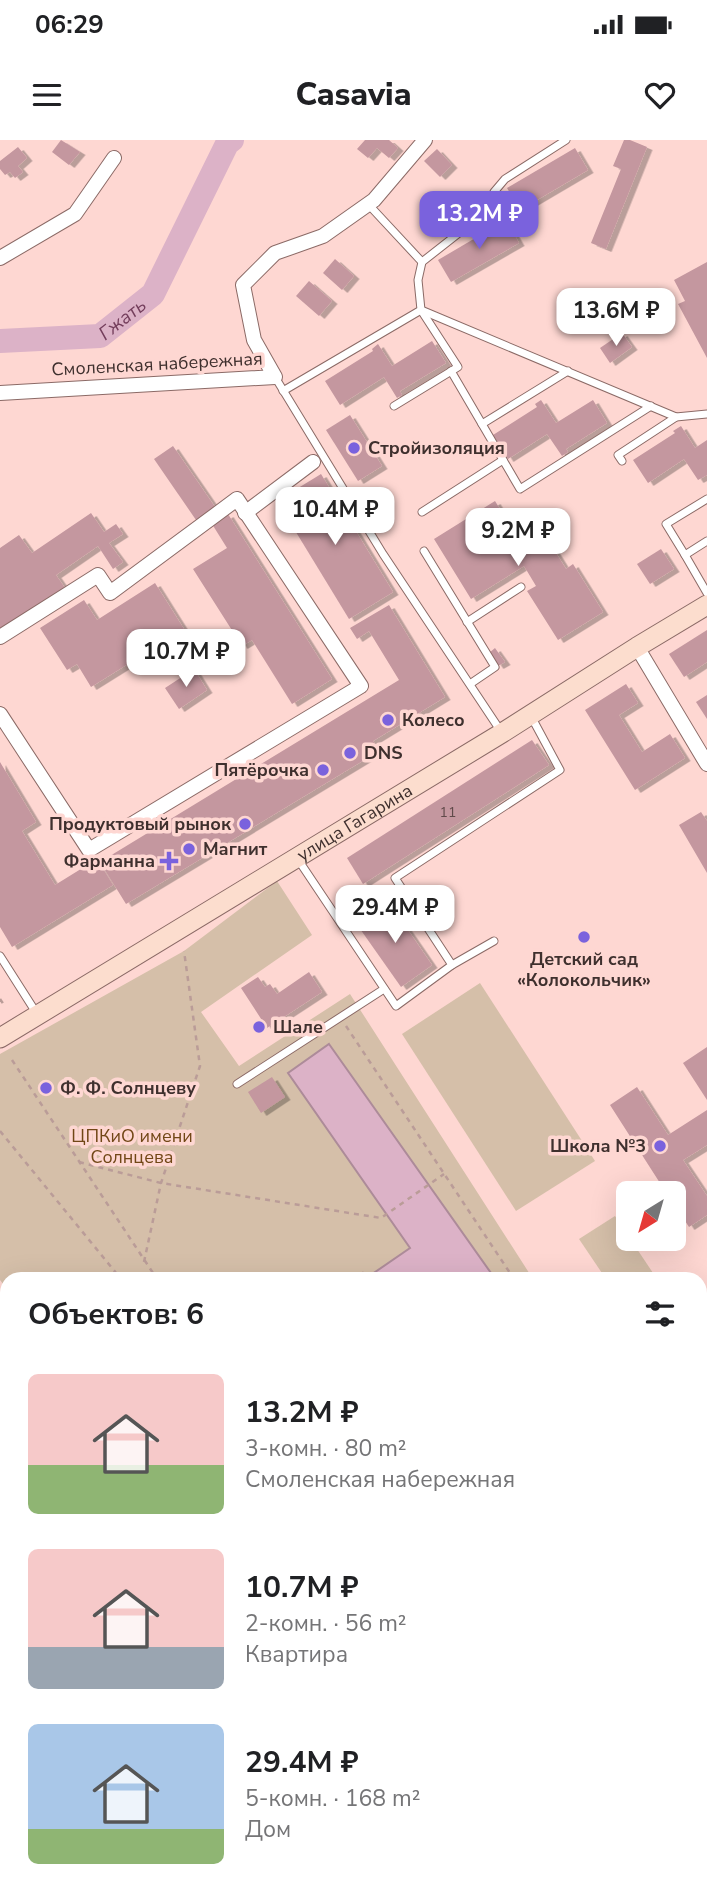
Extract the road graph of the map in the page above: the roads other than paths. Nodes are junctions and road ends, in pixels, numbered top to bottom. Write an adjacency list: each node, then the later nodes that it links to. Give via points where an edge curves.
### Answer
1 (425, 140): 4 (street, Смоленская набережная)
2 (566, 140): 6 (lane, via 505,179 478,218)
3 (114, 158): 5 (street, via 75,215)
4 (368, 204): 6 (lane); 10 (street, Смоленская набережная, via 323,236 275,253 243,285 254,340)
5 (0, 258)
6 (422, 262): 7 (lane, via 418,280)
7 (421, 310): 8 (lane, via 458,367); 9 (lane); 11 (lane)
8 (451, 371): 13 (lane); 17 (lane)
9 (568, 372): 14 (lane); 17 (lane)
10 (275, 377): 11 (lane); 12 (street, Смоленская набережная)
11 (283, 391): 18 (lane)
12 (0, 393)
13 (394, 406)
14 (651, 407): 16 (lane); 19 (lane, via 520,489)
15 (707, 414): 16 (lane)
16 (676, 417): 20 (lane, via 618,455)
17 (482, 424): 19 (lane)
18 (318, 459): 23 (street); 35 (lane)
19 (503, 460): 22 (lane)
20 (622, 461)
21 (707, 499): 25 (lane)
22 (422, 512)
23 (245, 513): 33 (street, via 237,499 110,593 97,575); 36 (street, via 361,686 89,850)
24 (661, 516): 25 (lane)
25 (666, 524): 28 (lane)
26 (707, 541): 28 (lane)
27 (424, 551): 32 (lane)
28 (685, 555): 30 (lane)
29 (521, 587): 32 (lane)
30 (707, 593)
31 (707, 606): 34 (main road, улица Гагарина)
32 (467, 622): 35 (lane, via 495,667)
33 (0, 637)
34 (637, 647): 37 (main road, улица Гагарина); 39 (street)
35 (470, 684): 38 (lane)
36 (0, 714)
37 (530, 715): 38 (main road, улица Гагарина); 43 (lane, via 560,770 395,878)
38 (502, 733): 40 (main road, улица Гагарина)
39 (707, 764)
40 (297, 857): 44 (lane); 45 (main road, улица Гагарина)
41 (494, 941): 43 (lane)
42 (0, 956): 45 (lane)
43 (452, 965): 44 (lane, via 396,1006)
44 (384, 989): 47 (lane)
45 (37, 1015): 46 (main road, улица Гагарина)
46 (0, 1038)
47 (237, 1084)

